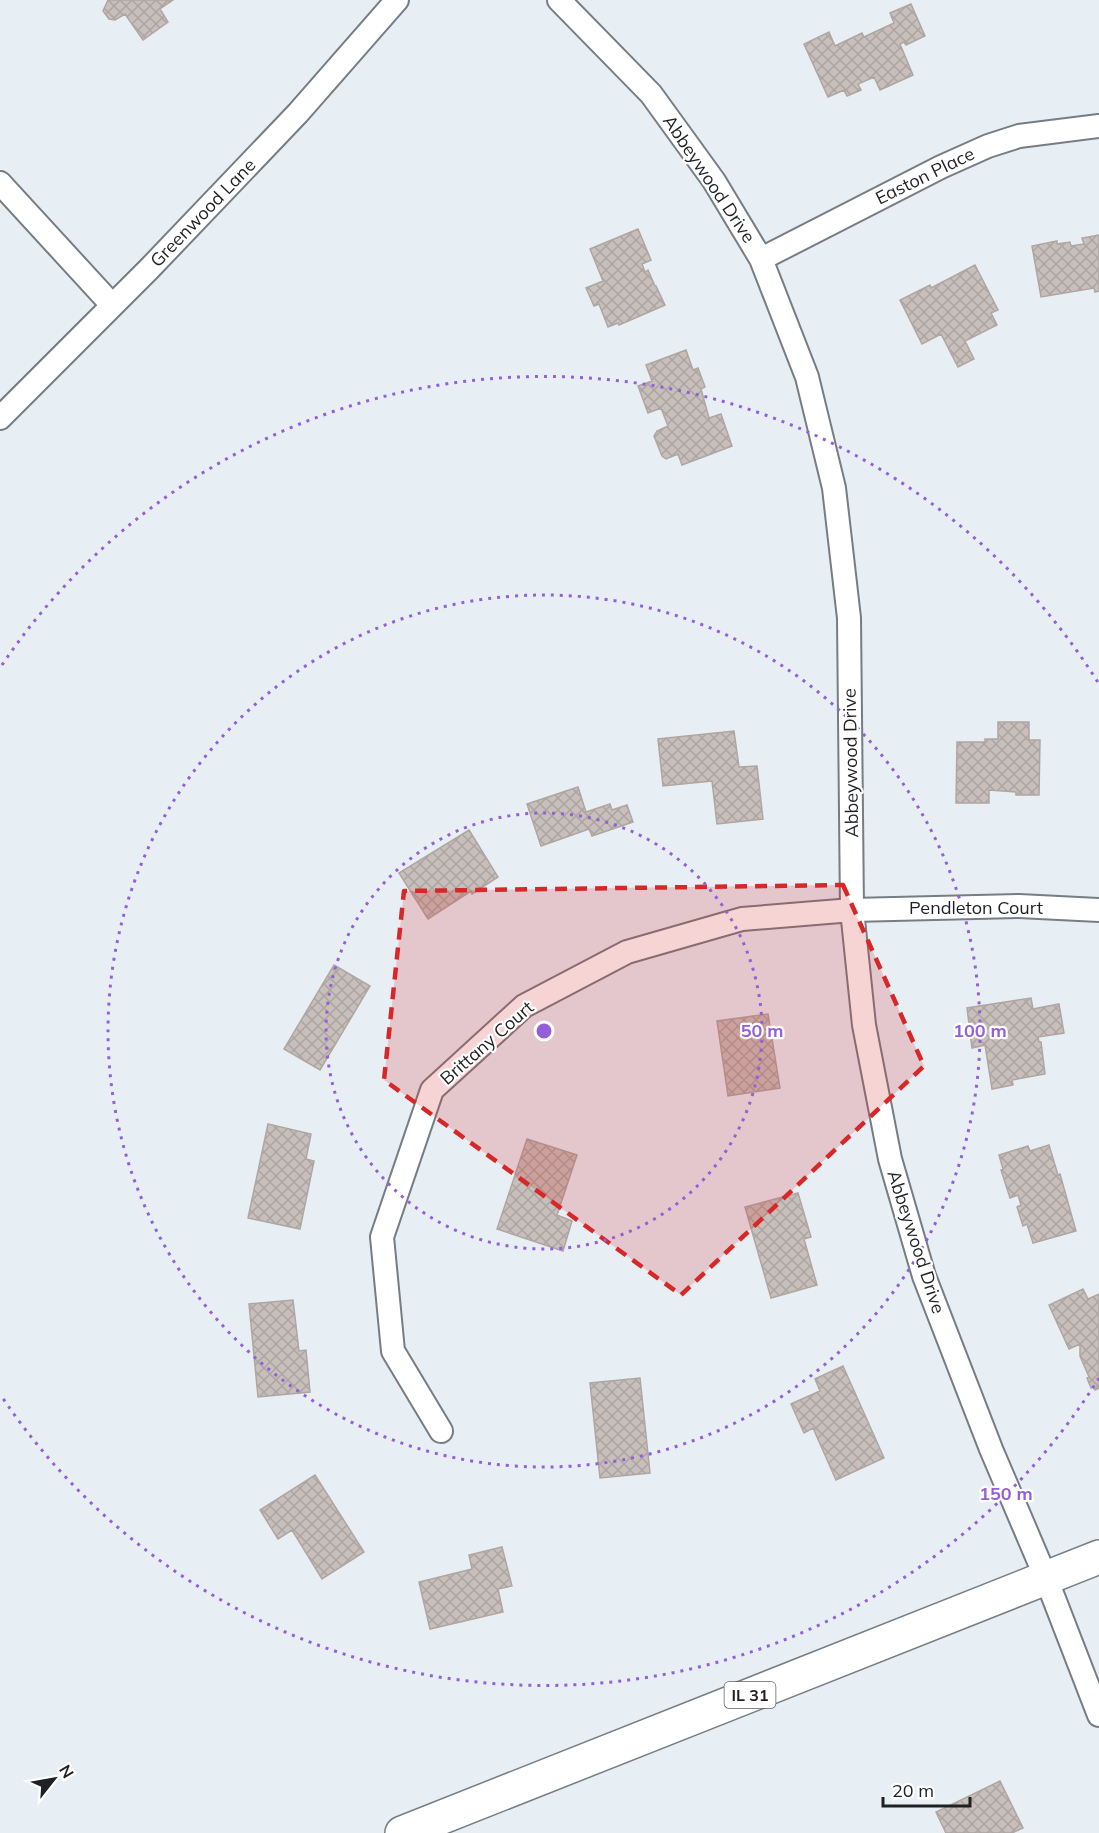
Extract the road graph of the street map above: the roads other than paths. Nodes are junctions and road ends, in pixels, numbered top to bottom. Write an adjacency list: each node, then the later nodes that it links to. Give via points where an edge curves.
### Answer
1 (397, 0): 6 (street, Greenwood Lane, via 298,114)
2 (559, 0): 5 (street, Abbeywood Drive, via 651,94 714,181)
3 (1099, 126): 5 (street, Easton Place, via 1019,136 988,146)
4 (0, 183): 6 (street)
5 (761, 259): 8 (street, Abbeywood Drive, via 807,377 834,488 849,618)
6 (112, 305): 7 (street, Greenwood Lane)
7 (0, 418)
8 (852, 910): 9 (street, Pendleton Court, via 1018,906); 10 (street, Brittany Court, via 742,919 627,952 524,1006 432,1090 382,1237 393,1351); 12 (street, Abbeywood Drive, via 864,1025 890,1159 924,1276)
9 (1099, 910)
10 (441, 1431)
11 (1099, 1557): 12 (main road, IL 31)
12 (1046, 1578): 13 (street, Abbeywood Drive); 14 (main road, IL 31)
13 (1099, 1714)
14 (402, 1833)

